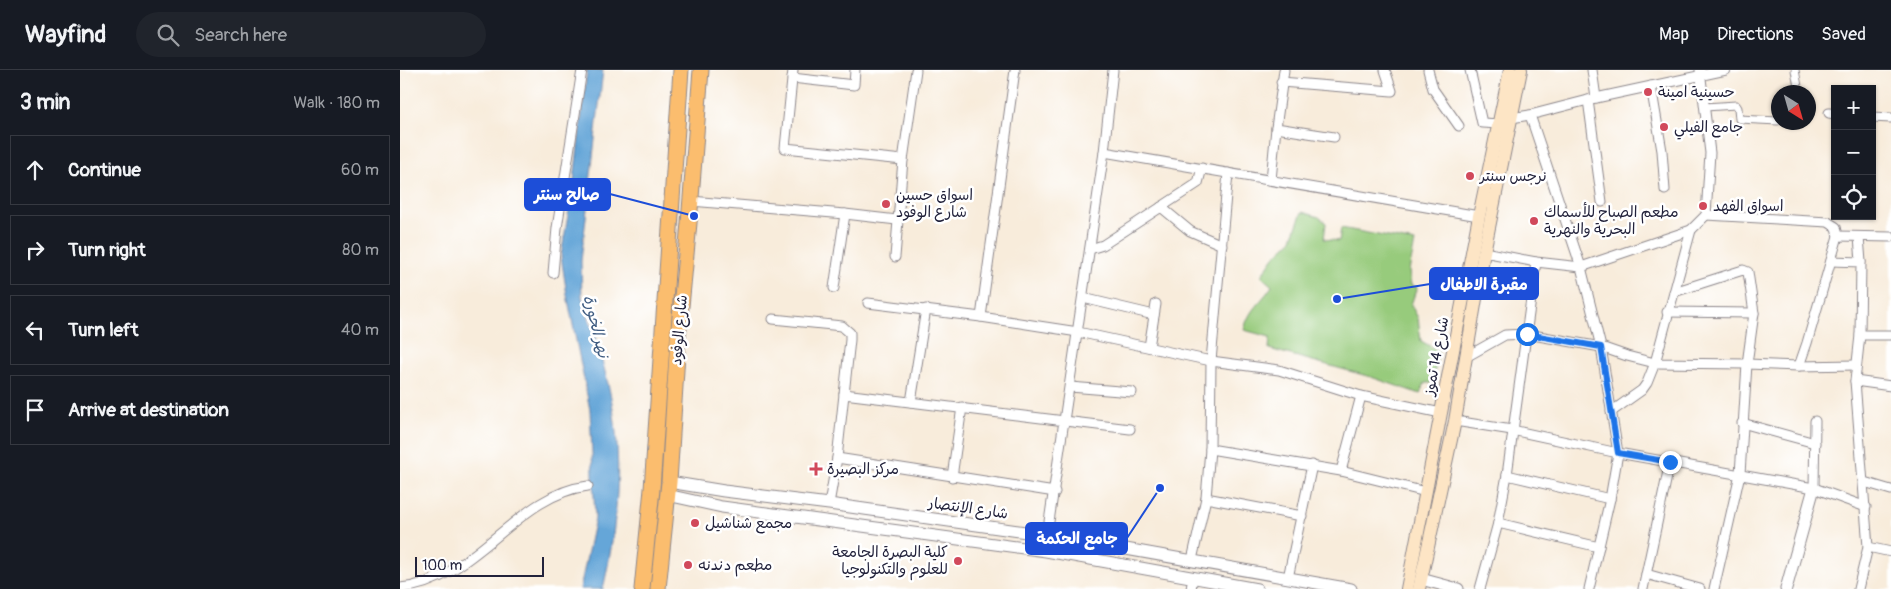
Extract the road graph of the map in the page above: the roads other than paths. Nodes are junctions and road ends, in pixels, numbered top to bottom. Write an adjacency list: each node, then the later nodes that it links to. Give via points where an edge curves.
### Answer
1 (582, 70): 57 (street, via 557,228)
2 (681, 70): 132 (main road, شارع الوفود)
3 (701, 70): 38 (main road, شارع الوفود)
4 (855, 70): 18 (street, via 854,84)
5 (916, 70): 33 (street)
6 (1015, 70): 67 (street)
7 (1113, 70): 32 (street)
8 (1284, 70): 19 (street)
9 (1385, 70): 19 (street, via 1392,91)
10 (1428, 70): 29 (street, via 1433,89)
11 (1470, 70): 28 (street, via 1482,123)
12 (1510, 70): 28 (main road, شارع 14 تموز)
13 (1521, 70): 28 (main road, شارع 14 تموز)
14 (1592, 70): 22 (street)
15 (1726, 70): 17 (street)
16 (1795, 70): 20 (street)
17 (1700, 73): 21 (street); 23 (street)
18 (792, 74): 33 (street, via 785,148)
19 (1281, 82): 30 (street)
20 (1798, 85)
21 (1651, 86): 22 (street); 37 (street)
22 (1592, 99): 24 (street); 39 (street)
23 (1705, 107): 27 (street, via 1736,105 1739,118); 42 (street, via 1710,153)
24 (1530, 115): 28 (street); 56 (street)
25 (1876, 117): 26 (street)
26 (1891, 118)
27 (1771, 120)
28 (1506, 121): 43 (main road, شارع 14 تموز); 51 (main road, شارع 14 تموز)
29 (1459, 126)
30 (1276, 128): 31 (street); 36 (street)
31 (1334, 137)
32 (1104, 152): 34 (street); 50 (street)
33 (903, 160): 44 (street)
34 (1202, 168): 35 (street); 40 (street, via 1198,183)
35 (1228, 173): 36 (street); 49 (street)
36 (1271, 180): 43 (street)
37 (1665, 190)
38 (691, 201): 41 (street); 109 (main road, شارع الوفود)
39 (1602, 202)
40 (1162, 207): 49 (street, via 1190,231); 50 (street, via 1103,245)
41 (845, 214): 44 (street); 58 (street)
42 (1706, 215): 45 (street); 46 (street, via 1828,222 1836,227)
43 (1479, 216): 90 (main road, شارع 14 تموز)
44 (897, 220): 52 (street)
45 (1691, 230): 56 (street); 59 (street)
46 (1838, 236): 47 (street); 53 (street)
47 (1859, 236): 48 (street); 55 (street)
48 (1891, 237)
49 (1222, 244): 76 (street)
50 (1090, 249): 60 (street)
51 (1484, 252): 54 (street); 75 (main road, شارع 14 تموز)
52 (895, 257)
53 (1831, 261): 55 (street); 80 (street)
54 (1536, 262): 56 (street); 70 (street)
55 (1861, 262): 71 (street)
56 (1581, 267): 74 (street)
57 (554, 273)
58 (834, 288)
59 (1674, 292): 64 (street); 65 (street, via 1746,270)
60 (1083, 298): 66 (street); 69 (street)
61 (868, 303): 63 (street)
62 (1156, 304): 66 (street)
63 (926, 309): 67 (street); 87 (street)
64 (1667, 312): 65 (street); 77 (street)
65 (1754, 313): 78 (street)
66 (1154, 315): 73 (street)
67 (981, 316): 69 (street)
68 (773, 319): 85 (street, via 838,325 848,330 850,340)
69 (1078, 332): 73 (street); 83 (street)
70 (1527, 334): 74 (street); 75 (street, via 1505,335); 96 (street)
71 (1860, 335): 72 (street); 79 (street)
72 (1891, 335)
73 (1149, 347): 76 (street)
74 (1601, 347): 77 (street); 89 (street)
75 (1466, 357): 92 (main road, شارع 14 تموز)
76 (1211, 361): 86 (street, via 1279,370); 98 (street)
77 (1654, 364): 78 (street); 89 (street, via 1642,390)
78 (1747, 364): 80 (street); 94 (street)
79 (1856, 365): 80 (street); 81 (street)
80 (1799, 366)
81 (1855, 381): 82 (street); 107 (street)
82 (1891, 386)
83 (1070, 387): 84 (street); 91 (street)
84 (1132, 392)
85 (844, 394): 87 (street); 100 (street)
86 (1361, 396): 90 (street); 103 (street)
87 (911, 402): 88 (street)
88 (962, 407): 91 (street); 106 (street)
89 (1611, 412): 99 (street)
90 (1441, 414): 114 (main road, شارع 14 تموز)
91 (1065, 421): 95 (street); 113 (street)
92 (1455, 421): 96 (street); 130 (main road, شارع 14 تموز)
93 (1815, 421): 97 (street)
94 (1742, 423): 97 (street); 104 (street)
95 (1130, 429)
96 (1512, 430): 99 (street); 105 (street)
97 (1815, 443): 110 (street)
98 (1210, 450): 102 (street); 115 (street)
99 (1618, 453): 101 (street); 116 (street)
100 (837, 458): 106 (street); 117 (street)
101 (1670, 462): 104 (street); 127 (street)
102 (1312, 465): 103 (street); 120 (street)
103 (1341, 471): 114 (street)
104 (1740, 474): 110 (street); 143 (street)
105 (1507, 475): 116 (street); 121 (street)
106 (952, 477): 113 (street)
107 (1864, 482): 111 (street); 119 (street)
108 (588, 486): 131 (street, via 562,492 546,500 443,576)
109 (668, 488): 112 (street, شارع الإنتصار); 118 (street); 133 (main road, شارع الوفود)
110 (1814, 488): 119 (street); 144 (street)
111 (1891, 490)
112 (724, 491): 117 (street, شارع الإنتصار); 118 (street)
113 (1055, 492): 122 (street)
114 (1426, 492): 137 (main road, شارع 14 تموز)
115 (1206, 498): 120 (street); 126 (street)
116 (1610, 499): 123 (street)
117 (829, 504): 122 (street, شارع الإنتصار)
118 (722, 507): 128 (street, via 1046,551)
119 (1866, 507): 124 (street)
120 (1302, 516): 129 (street)
121 (1498, 522): 123 (street); 139 (street)
122 (1048, 535): 126 (street, شارع الإنتصار)
123 (1599, 547): 140 (street)
124 (1868, 547): 125 (street); 145 (street)
125 (1891, 552)
126 (1192, 560): 129 (street, شارع الإنتصار)
127 (1646, 574): 141 (street); 142 (street)
128 (1193, 577): 134 (street); 135 (street)
129 (1288, 578): 136 (street, شارع الإنتصار)
130 (1420, 584): 138 (street)
131 (400, 588)
132 (642, 589)
133 (658, 589)
134 (1190, 589)
135 (1257, 589)
136 (1351, 589)
137 (1407, 589)
138 (1458, 589)
139 (1480, 589)
140 (1589, 589)
141 (1643, 589)
142 (1700, 589)
143 (1714, 589)
144 (1786, 589)
145 (1858, 589)

